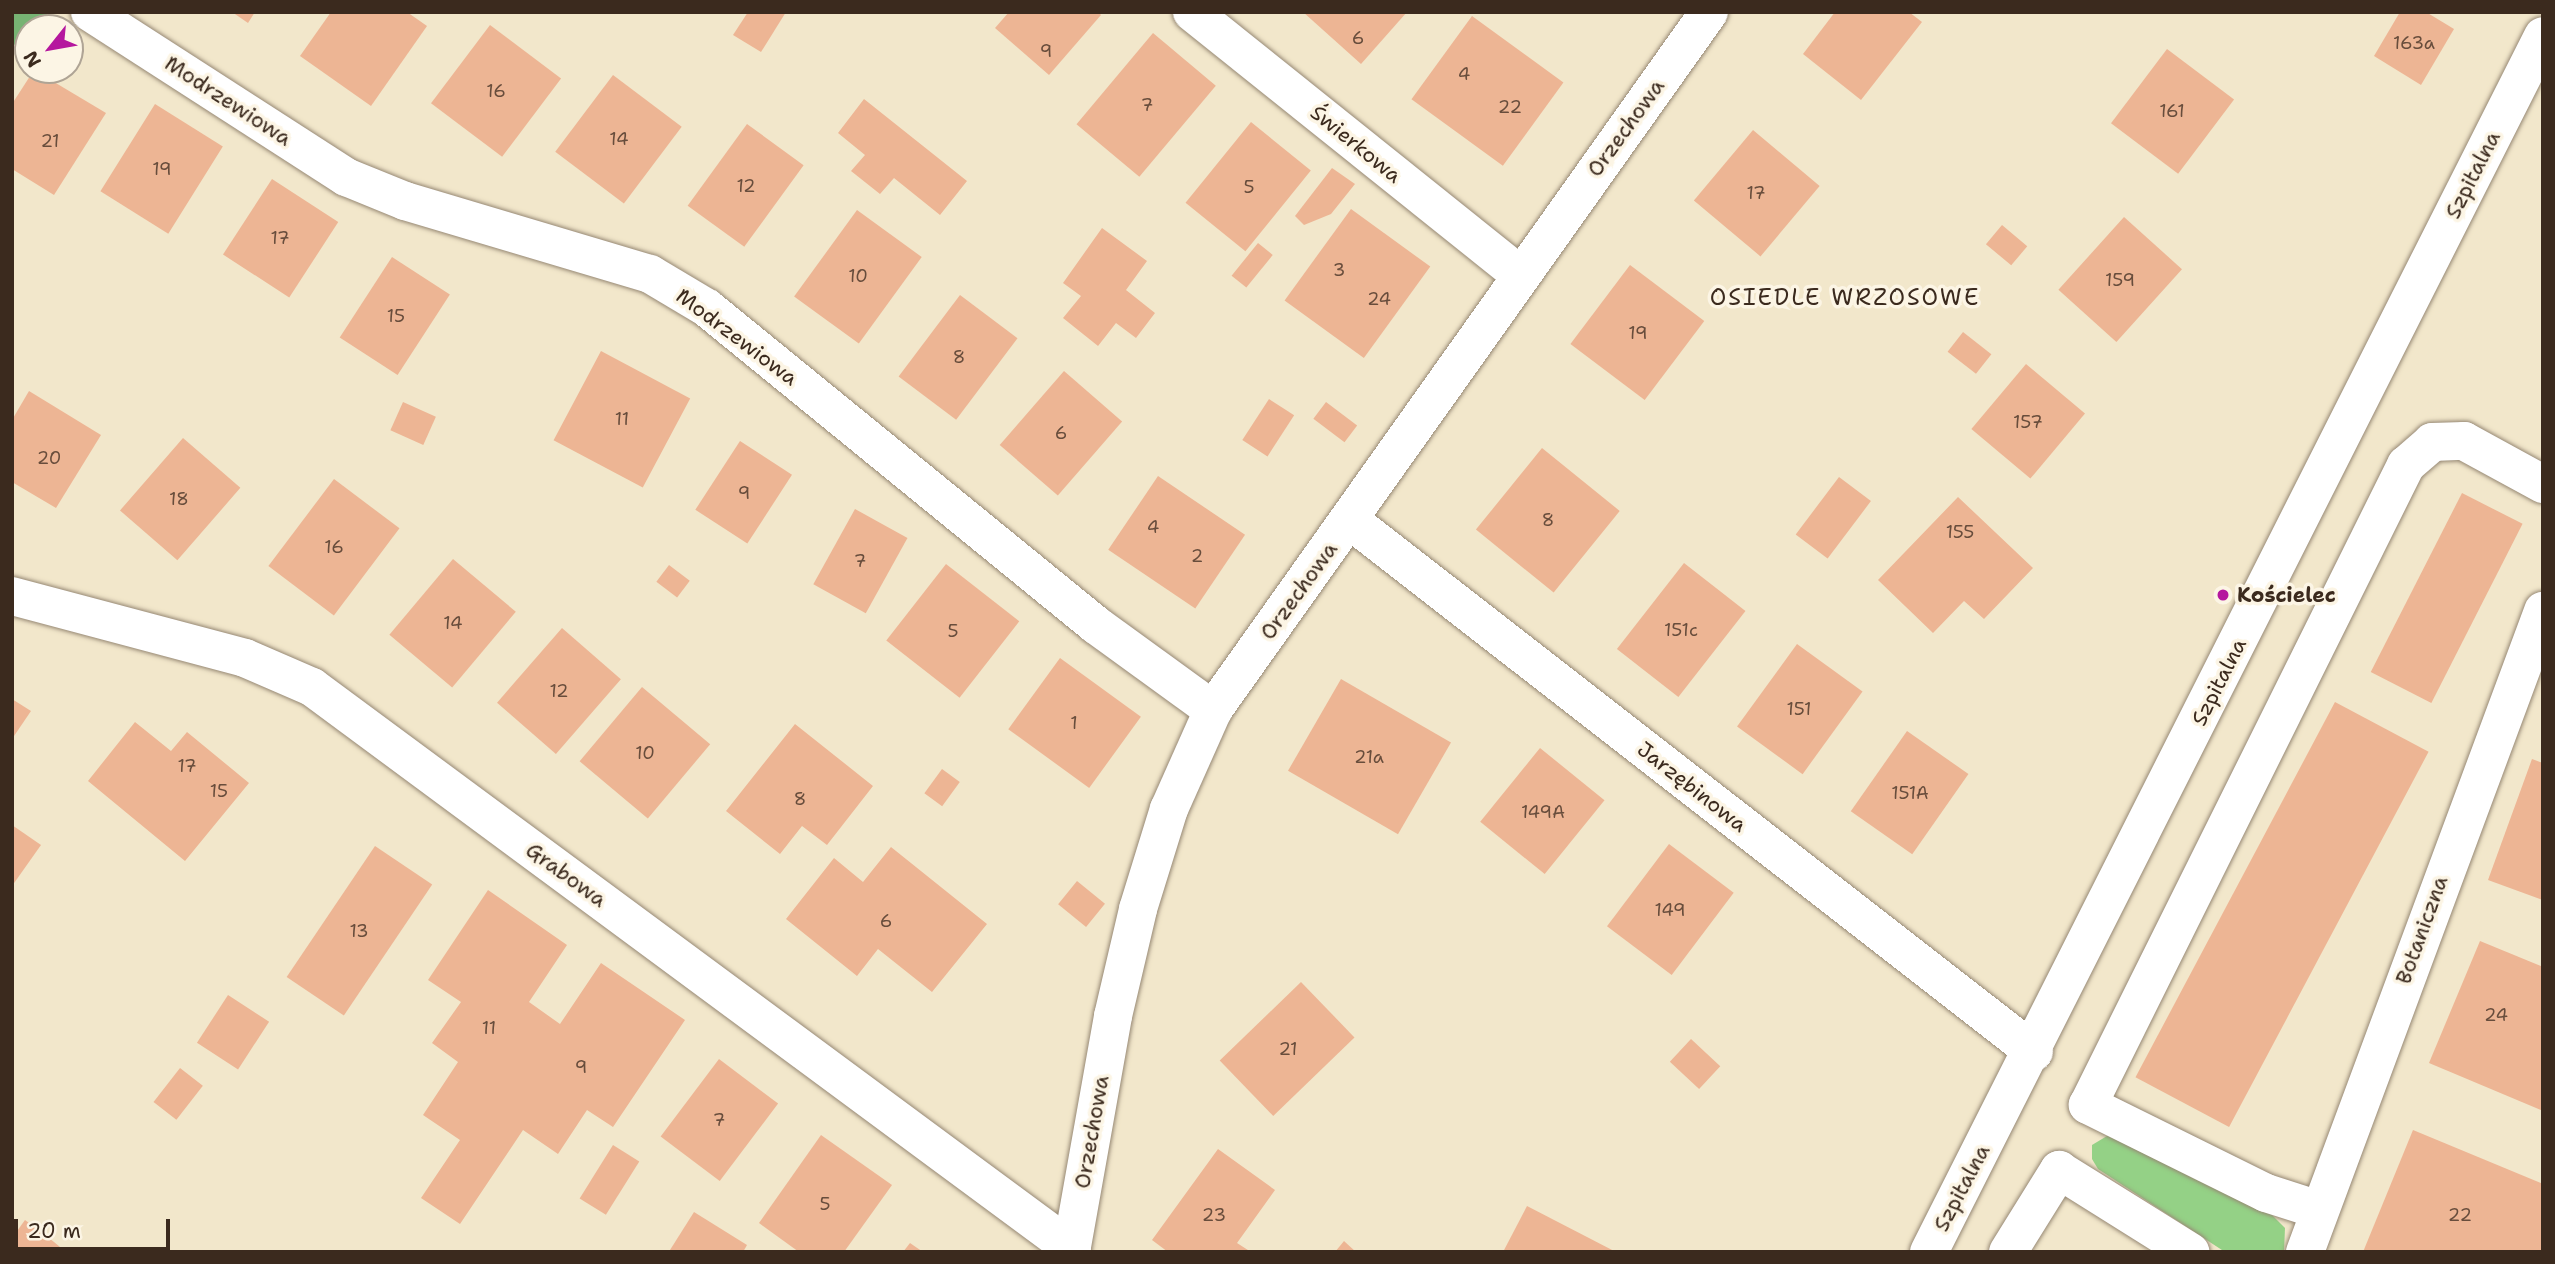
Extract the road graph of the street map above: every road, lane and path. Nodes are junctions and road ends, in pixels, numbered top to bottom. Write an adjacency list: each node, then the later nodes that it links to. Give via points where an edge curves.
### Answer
1 (90, 12): 10 (street, Modrzewiowa, via 346,177 405,201 650,274 707,308 1096,625)
2 (1192, 12): 5 (street, Świerkowa)
3 (1709, 12): 5 (street, Orzechowa)
4 (2543, 36): 11 (street, Szpitalna)
5 (1520, 275): 7 (street, Orzechowa)
6 (2543, 484): 12 (street, via 2464,441 2432,442 2406,465 2088,1105 2266,1194)
7 (1351, 521): 10 (street, Orzechowa); 11 (street, Jarzębinowa)
8 (12, 596): 13 (street, Grabowa, via 245,658 312,687)
9 (2543, 611): 12 (street, Botaniczna)
10 (1213, 710): 13 (street, Orzechowa, via 1169,809 1138,909 1113,1016)
11 (2034, 1052): 14 (street, Szpitalna)
12 (2319, 1210): 17 (street, Botaniczna)
13 (1071, 1250)
14 (1929, 1252)
15 (2008, 1252): 16 (street, via 2060,1170)
16 (2190, 1252)
17 (2305, 1252)

